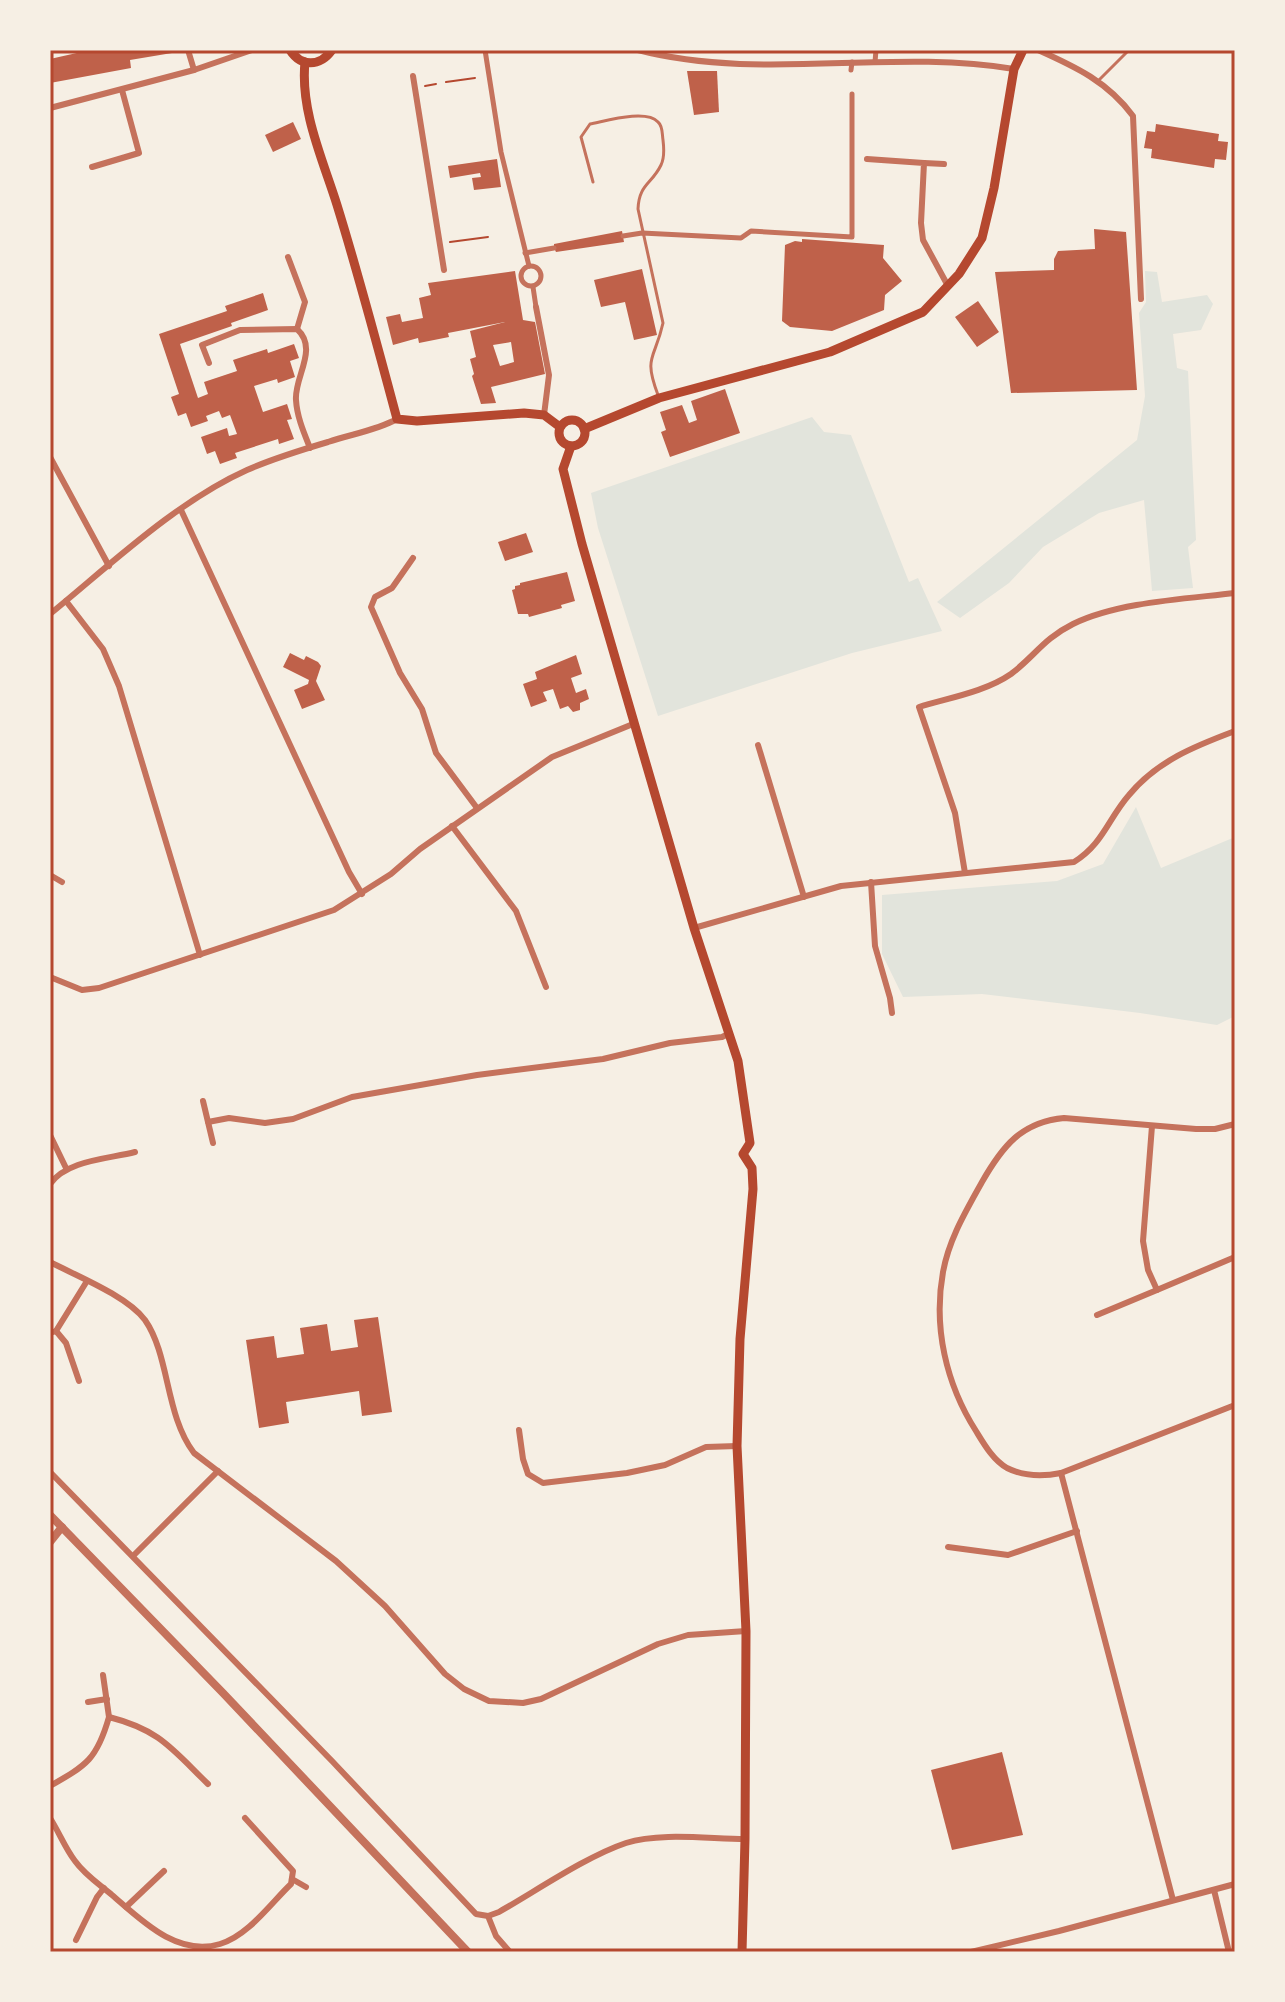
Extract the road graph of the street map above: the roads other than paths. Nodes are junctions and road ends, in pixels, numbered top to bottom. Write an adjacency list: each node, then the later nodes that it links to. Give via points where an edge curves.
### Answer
1 (188, 50): 14 (street)
2 (252, 50): 14 (street)
3 (290, 50): 11 (main road)
4 (332, 50): 11 (main road, via 319,62)
5 (485, 50): 28 (street, via 501,152)
6 (638, 50): 12 (street, via 723,64)
7 (876, 50): 12 (street)
8 (1023, 50): 13 (main road)
9 (1038, 50): 16 (street)
10 (1129, 50): 16 (lane)
11 (305, 62): 40 (main road, via 303,79 320,157)
12 (875, 62): 13 (street)
13 (1014, 69): 32 (main road, via 982,238)
14 (194, 70): 17 (street)
15 (413, 76): 31 (street)
16 (1099, 80): 34 (street, via 1133,116)
17 (122, 90): 19 (street); 23 (street, via 139,153)
18 (852, 94): 25 (street, via 852,237 751,231 741,238)
19 (50, 108)
20 (867, 159): 21 (street)
21 (924, 163): 22 (street); 32 (street, via 923,240)
22 (944, 164)
23 (92, 167)
24 (593, 182): 25 (lane, via 581,137 590,124 647,116 657,120 665,151 638,197)
25 (642, 233): 26 (street); 38 (lane, via 663,323 649,358)
26 (623, 236)
27 (554, 248): 28 (street)
28 (525, 253): 30 (street)
29 (288, 257): 36 (street, via 305,302)
30 (529, 266): 33 (street, via 539,270 541,278); 33 (street, via 524,267 522,282)
31 (444, 270)
32 (948, 286): 38 (main road, via 923,312 830,352)
33 (533, 287): 35 (street)
34 (1141, 299)
35 (536, 307): 39 (street, via 549,375)
36 (297, 329): 37 (street, via 240,330 202,345); 44 (street, via 306,349 295,397)
37 (209, 363)
38 (659, 398): 42 (main road)
39 (544, 415): 40 (main road); 41 (main road)
40 (397, 419): 44 (street)
41 (560, 427): 42 (main road, via 572,420); 43 (main road, via 560,438)
42 (584, 429): 43 (main road, via 580,442)
43 (571, 446): 52 (main road, via 563,469)
44 (310, 448): 46 (street, via 247,470)
45 (50, 457): 48 (street)
46 (181, 510): 48 (street); 61 (street)
47 (413, 558): 55 (street, via 371,607 422,709 436,753)
48 (109, 566): 50 (street)
49 (1235, 593): 57 (street, via 1103,613 1048,637 995,684 919,707 955,813)
50 (66, 601): 51 (street); 64 (street, via 103,649 119,686)
51 (50, 614)
52 (633, 724): 55 (street, via 552,757); 63 (main road)
53 (1235, 731): 57 (street, via 1147,774 1090,852 1074,862)
54 (758, 745): 62 (street)
55 (477, 808): 56 (street)
56 (452, 826): 61 (street); 66 (street, via 516,911)
57 (965, 873): 60 (street)
58 (50, 875): 59 (street)
59 (62, 882)
60 (871, 882): 62 (street); 67 (street, via 875,946)
61 (362, 894): 64 (street, via 334,910)
62 (804, 897): 63 (street)
63 (694, 928): 68 (main road)
64 (200, 955): 65 (street, via 90,989)
65 (50, 977)
66 (546, 987)
67 (892, 1013)
68 (728, 1034): 70 (street, via 603,1059 352,1097 293,1119); 87 (main road, via 739,1069 750,1143 743,1154 752,1168 753,1189)
69 (203, 1101): 70 (street)
70 (208, 1122): 74 (street)
71 (1235, 1124): 72 (street, via 1215,1129)
72 (1152, 1126): 81 (street, via 1143,1241); 90 (street, via 1064,1118 1032,1125 1003,1149 950,1244 941,1305 947,1372 954,1391 987,1449 1005,1467 1043,1477)
73 (50, 1135): 76 (street)
74 (213, 1143)
75 (135, 1152): 76 (street)
76 (66, 1168): 77 (street)
77 (50, 1184)
78 (1235, 1257): 81 (street)
79 (50, 1262): 80 (street)
80 (87, 1281): 83 (street); 88 (street, via 144,1319 184,1439)
81 (1157, 1290): 82 (street)
82 (1097, 1315)
83 (53, 1332): 84 (street, via 66,1343)
84 (79, 1381)
85 (1235, 1405): 90 (street)
86 (519, 1430): 87 (street, via 528,1474 543,1483 627,1473 665,1465 706,1447)
87 (737, 1446): 97 (main road)
88 (218, 1471): 96 (street); 97 (street, via 361,1582 445,1674 489,1701 541,1699 658,1644 688,1635)
89 (50, 1472): 96 (street)
90 (1061, 1473): 93 (street)
91 (50, 1515): 92 (street)
92 (62, 1527): 94 (street); 118 (street)
93 (1077, 1531): 95 (street, via 1008,1555); 113 (street)
94 (50, 1542)
95 (948, 1547)
96 (133, 1556): 115 (street, via 476,1914)
97 (746, 1631): 106 (main road)
98 (103, 1675): 99 (street)
99 (107, 1699): 100 (street); 101 (street)
100 (88, 1702)
101 (109, 1717): 102 (street, via 158,1735); 103 (street, via 94,1755)
102 (208, 1784)
103 (50, 1786)
104 (245, 1818): 108 (street, via 293,1871)
105 (51, 1822): 111 (street, via 74,1860)
106 (745, 1839): 115 (street, via 628,1843); 120 (main road)
107 (164, 1871): 114 (street)
108 (292, 1879): 110 (street); 117 (street, via 241,1932)
109 (1235, 1884): 112 (street)
110 (306, 1887)
111 (104, 1888): 114 (street); 116 (street)
112 (1214, 1890): 113 (street); 122 (street)
113 (1173, 1900): 121 (street)
114 (126, 1907): 117 (street, via 145,1925)
115 (488, 1916): 119 (street)
116 (76, 1940)
117 (201, 1949)
118 (468, 1952)
119 (510, 1952)
120 (742, 1952)
121 (971, 1952)
122 (1229, 1952)

